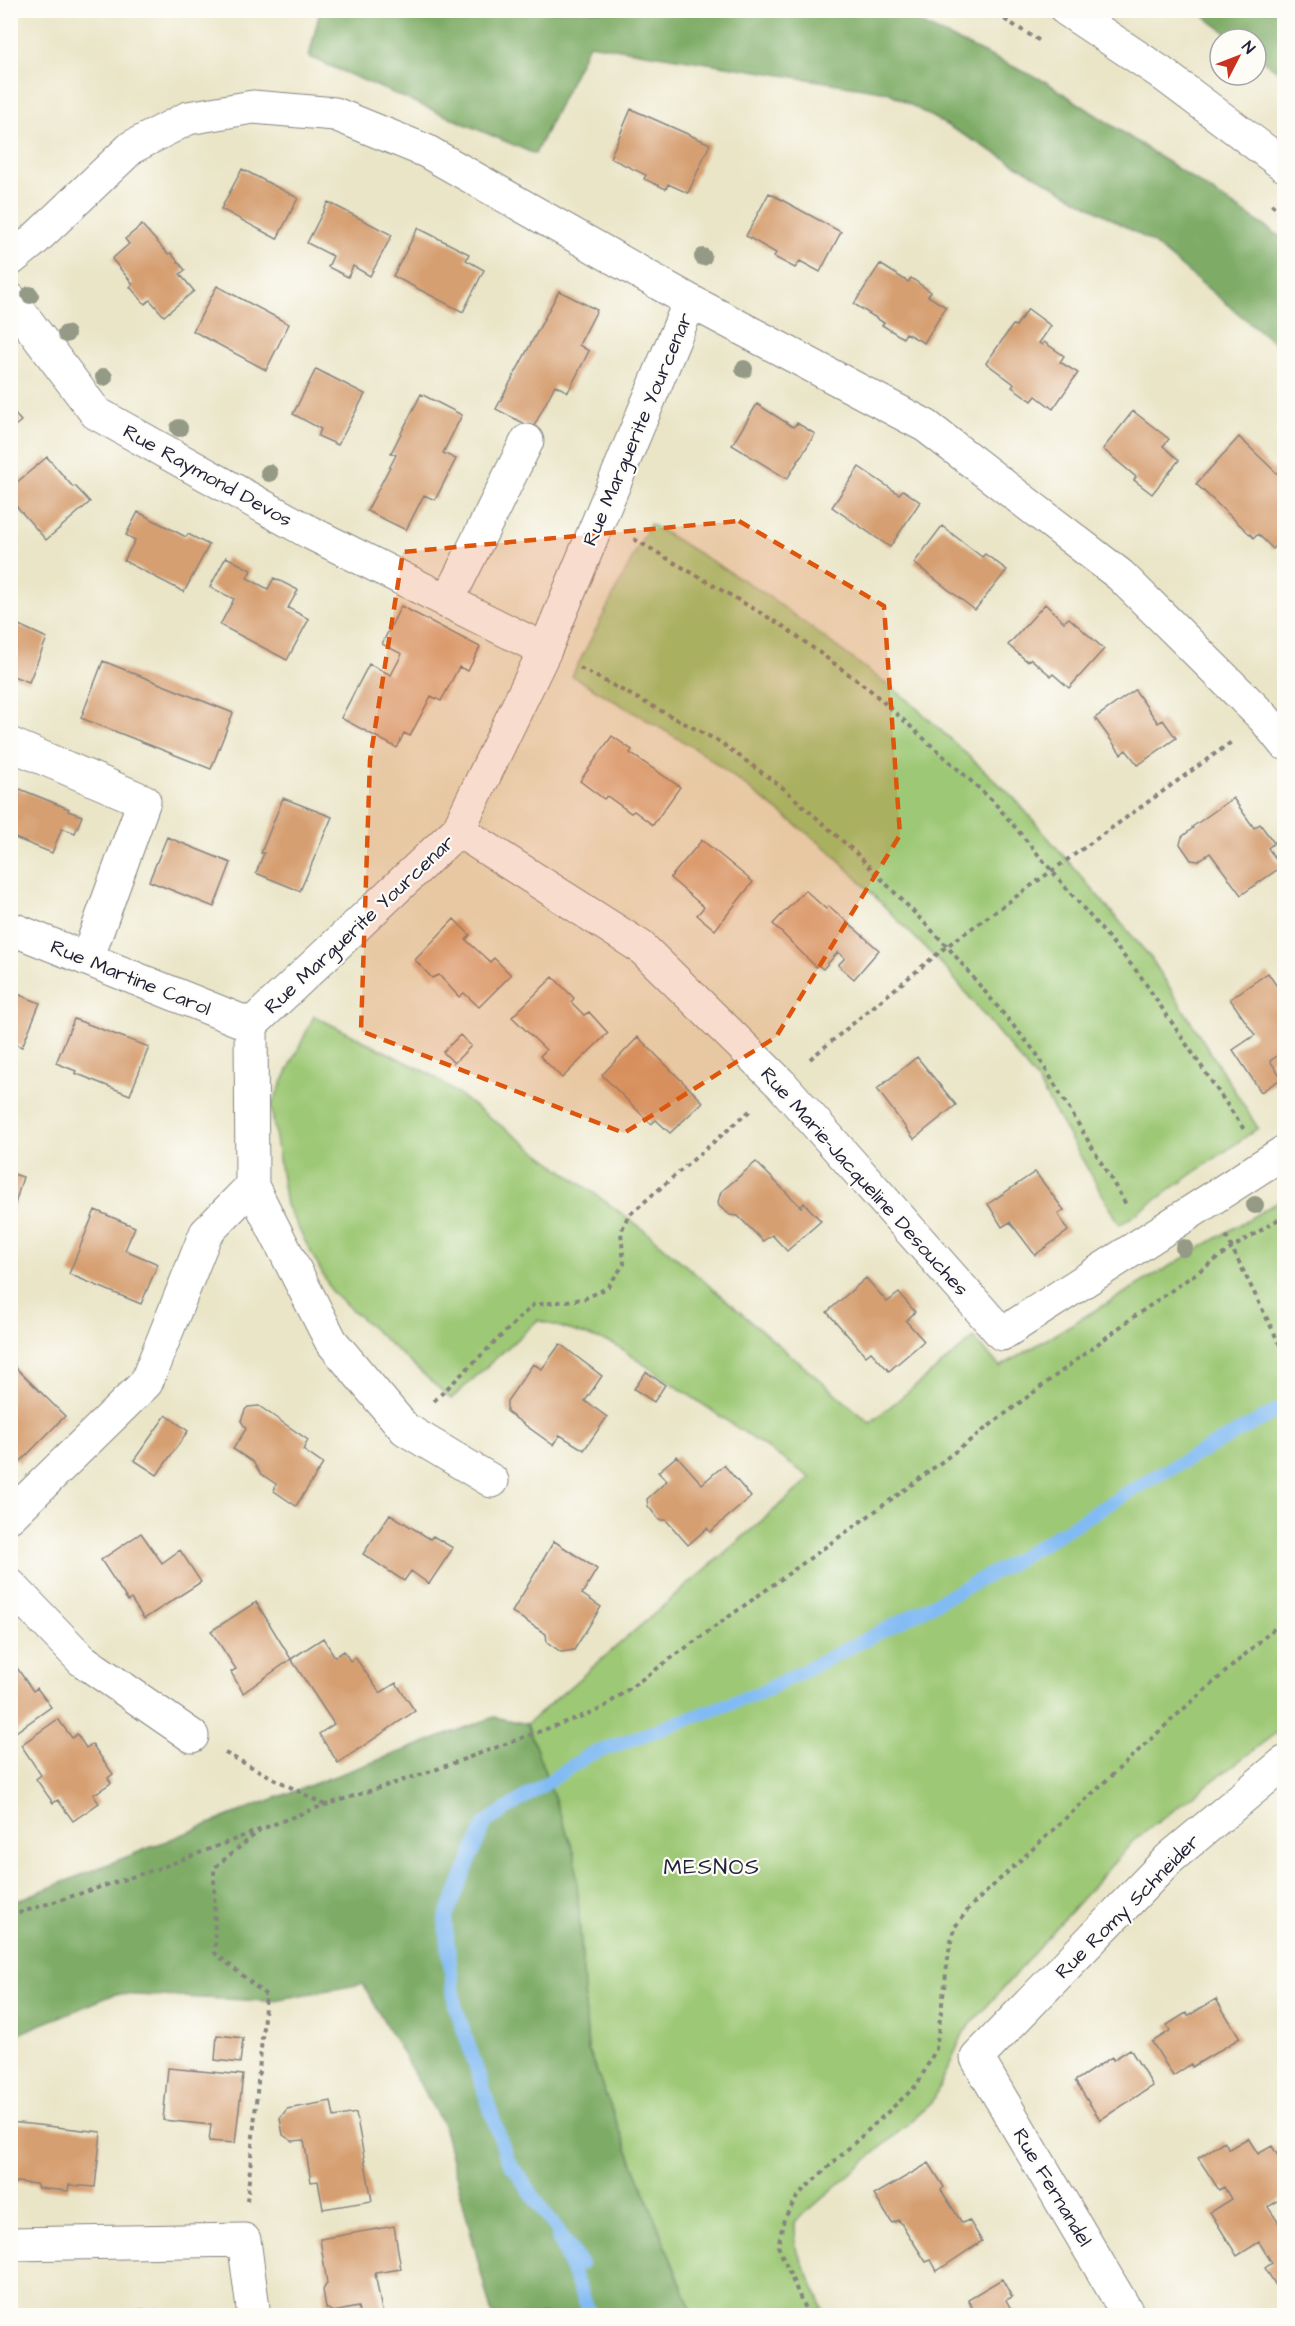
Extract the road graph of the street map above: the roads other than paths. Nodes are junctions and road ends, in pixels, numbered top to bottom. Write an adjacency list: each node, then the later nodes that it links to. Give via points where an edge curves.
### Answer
1 (1067, 10): 2 (street, via 1160,72)
2 (1284, 165)
3 (10, 260): 5 (street, via 132,147 188,118 253,107 335,114 426,151)
4 (10, 300): 7 (street, Rue Raymond Devos, via 96,413 309,532)
5 (690, 301): 8 (street, Rue Marguerite Yourcenar); 10 (street, Rue Marguerite Yourcenar, via 926,426 1120,575 1264,718)
6 (527, 441): 7 (street)
7 (447, 602): 8 (street, Rue Raymond Devos)
8 (545, 650): 11 (street, Rue Marguerite Yourcenar)
9 (10, 744): 13 (street, via 144,801)
10 (1284, 744)
11 (458, 830): 14 (street, Rue Marguerite Yourcenar); 15 (street, Rue Marie-Jacqueline Desouches, via 641,947 781,1084 1002,1334)
12 (10, 928): 13 (street, Rue Martine Carol)
13 (87, 959): 14 (street, Rue Martine Carol)
14 (250, 1025): 16 (street, Rue Marguerite Yourcenar)
15 (1275, 1158)
16 (252, 1186): 17 (street, Rue Marguerite Yourcenar, via 331,1341 405,1429); 18 (street, via 206,1233 146,1383)
17 (492, 1481)
18 (10, 1516)
19 (10, 1585): 20 (street, via 82,1660)
20 (192, 1736)
21 (1284, 1763): 22 (street, Rue Romy Schneider, via 1170,1858)
22 (977, 2058): 25 (street, Rue Fernandel)
23 (10, 2244): 24 (street, via 244,2240)
24 (254, 2316)
25 (1129, 2316)

